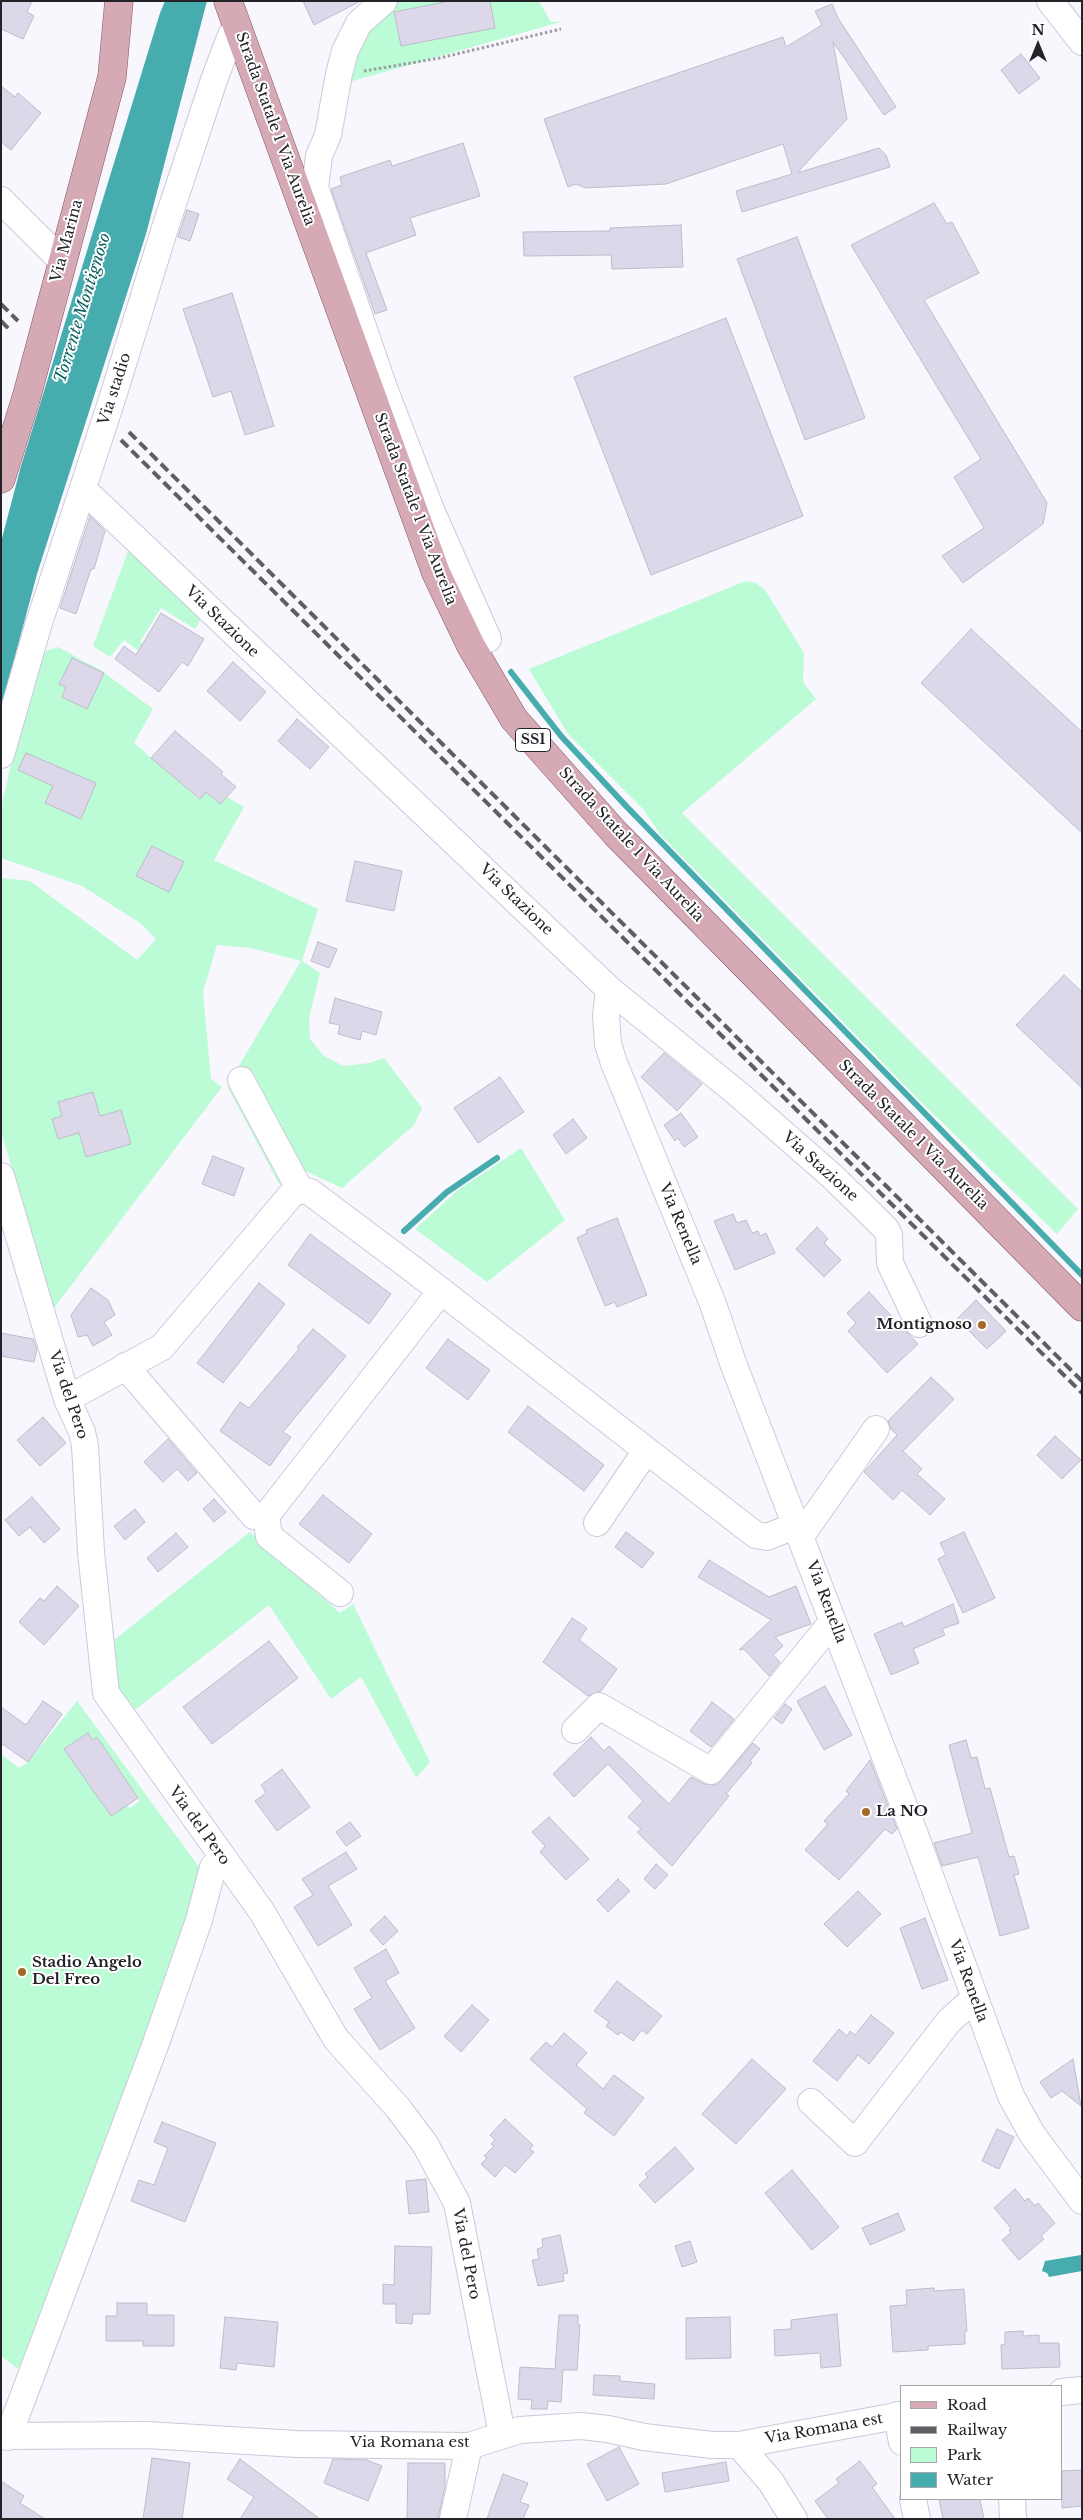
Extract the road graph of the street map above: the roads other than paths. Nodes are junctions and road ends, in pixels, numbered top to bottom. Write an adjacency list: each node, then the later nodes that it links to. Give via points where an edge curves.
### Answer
1 (119, 1): 7 (main road, Via Marina, via 112,77)
2 (384, 1): 10 (street, via 359,23 346,51 338,74 314,187 384,388 431,510)
3 (1050, 1): 5 (street)
4 (233, 14): 9 (street, Via stadio, via 231,35); 17 (main road, Strada Statale 1 Via Aurelia / SS1, via 436,573 471,646 514,719 616,834)
5 (1082, 42)
6 (1, 200): 7 (street)
7 (62, 261): 8 (main road, Via Marina, via 27,394)
8 (2, 470)
9 (82, 489): 11 (street, Via stadio); 12 (street, Via Stazione)
10 (488, 639)
11 (1, 755)
12 (609, 989): 18 (street, Via Stazione, via 737,1093 833,1177 886,1229 890,1263); 25 (street, Via Renella, via 606,1016 608,1044 614,1063 713,1304)
13 (242, 1080): 15 (street)
14 (1, 1176): 20 (street, Via del Pero)
15 (300, 1190): 16 (street, via 310,1192); 19 (street, via 290,1195 162,1347)
16 (440, 1291): 22 (street); 23 (street)
17 (1082, 1307)
18 (919, 1324)
19 (125, 1366): 20 (street); 23 (street, via 254,1516)
20 (67, 1399): 29 (street, Via del Pero, via 85,1446 90,1545 106,1693)
21 (876, 1429): 25 (street)
22 (646, 1451): 24 (street); 25 (street, via 756,1535 767,1537)
23 (266, 1516): 26 (street, via 270,1536)
24 (596, 1523)
25 (799, 1531): 27 (street, Via Renella)
26 (340, 1593)
27 (833, 1621): 28 (street, via 711,1771 600,1706); 30 (street, Via Renella)
28 (575, 1730)
29 (222, 1857): 36 (street, Via del Pero, via 262,1912 336,2039 398,2108 425,2144 457,2203); 37 (street, via 213,1867 199,1920 156,2043)
30 (974, 1998): 31 (street, via 949,2021 856,2143); 32 (street, Via Renella, via 1011,2096 1032,2134)
31 (811, 2102)
32 (1082, 2201)
33 (1082, 2390): 34 (street)
34 (1063, 2392)
35 (899, 2415): 38 (street, Via Romana est)
36 (502, 2434): 38 (street, Via Romana est, via 581,2426 684,2443); 39 (street, Via Romana est)
37 (4, 2436): 39 (street, Via Romana est, via 147,2435 298,2444)
38 (739, 2444): 43 (street, via 771,2482)
39 (469, 2446): 42 (street)
40 (913, 2500): 44 (street)
41 (1012, 2500): 45 (street)
42 (453, 2519)
43 (794, 2519)
44 (917, 2519)
45 (1013, 2519)

